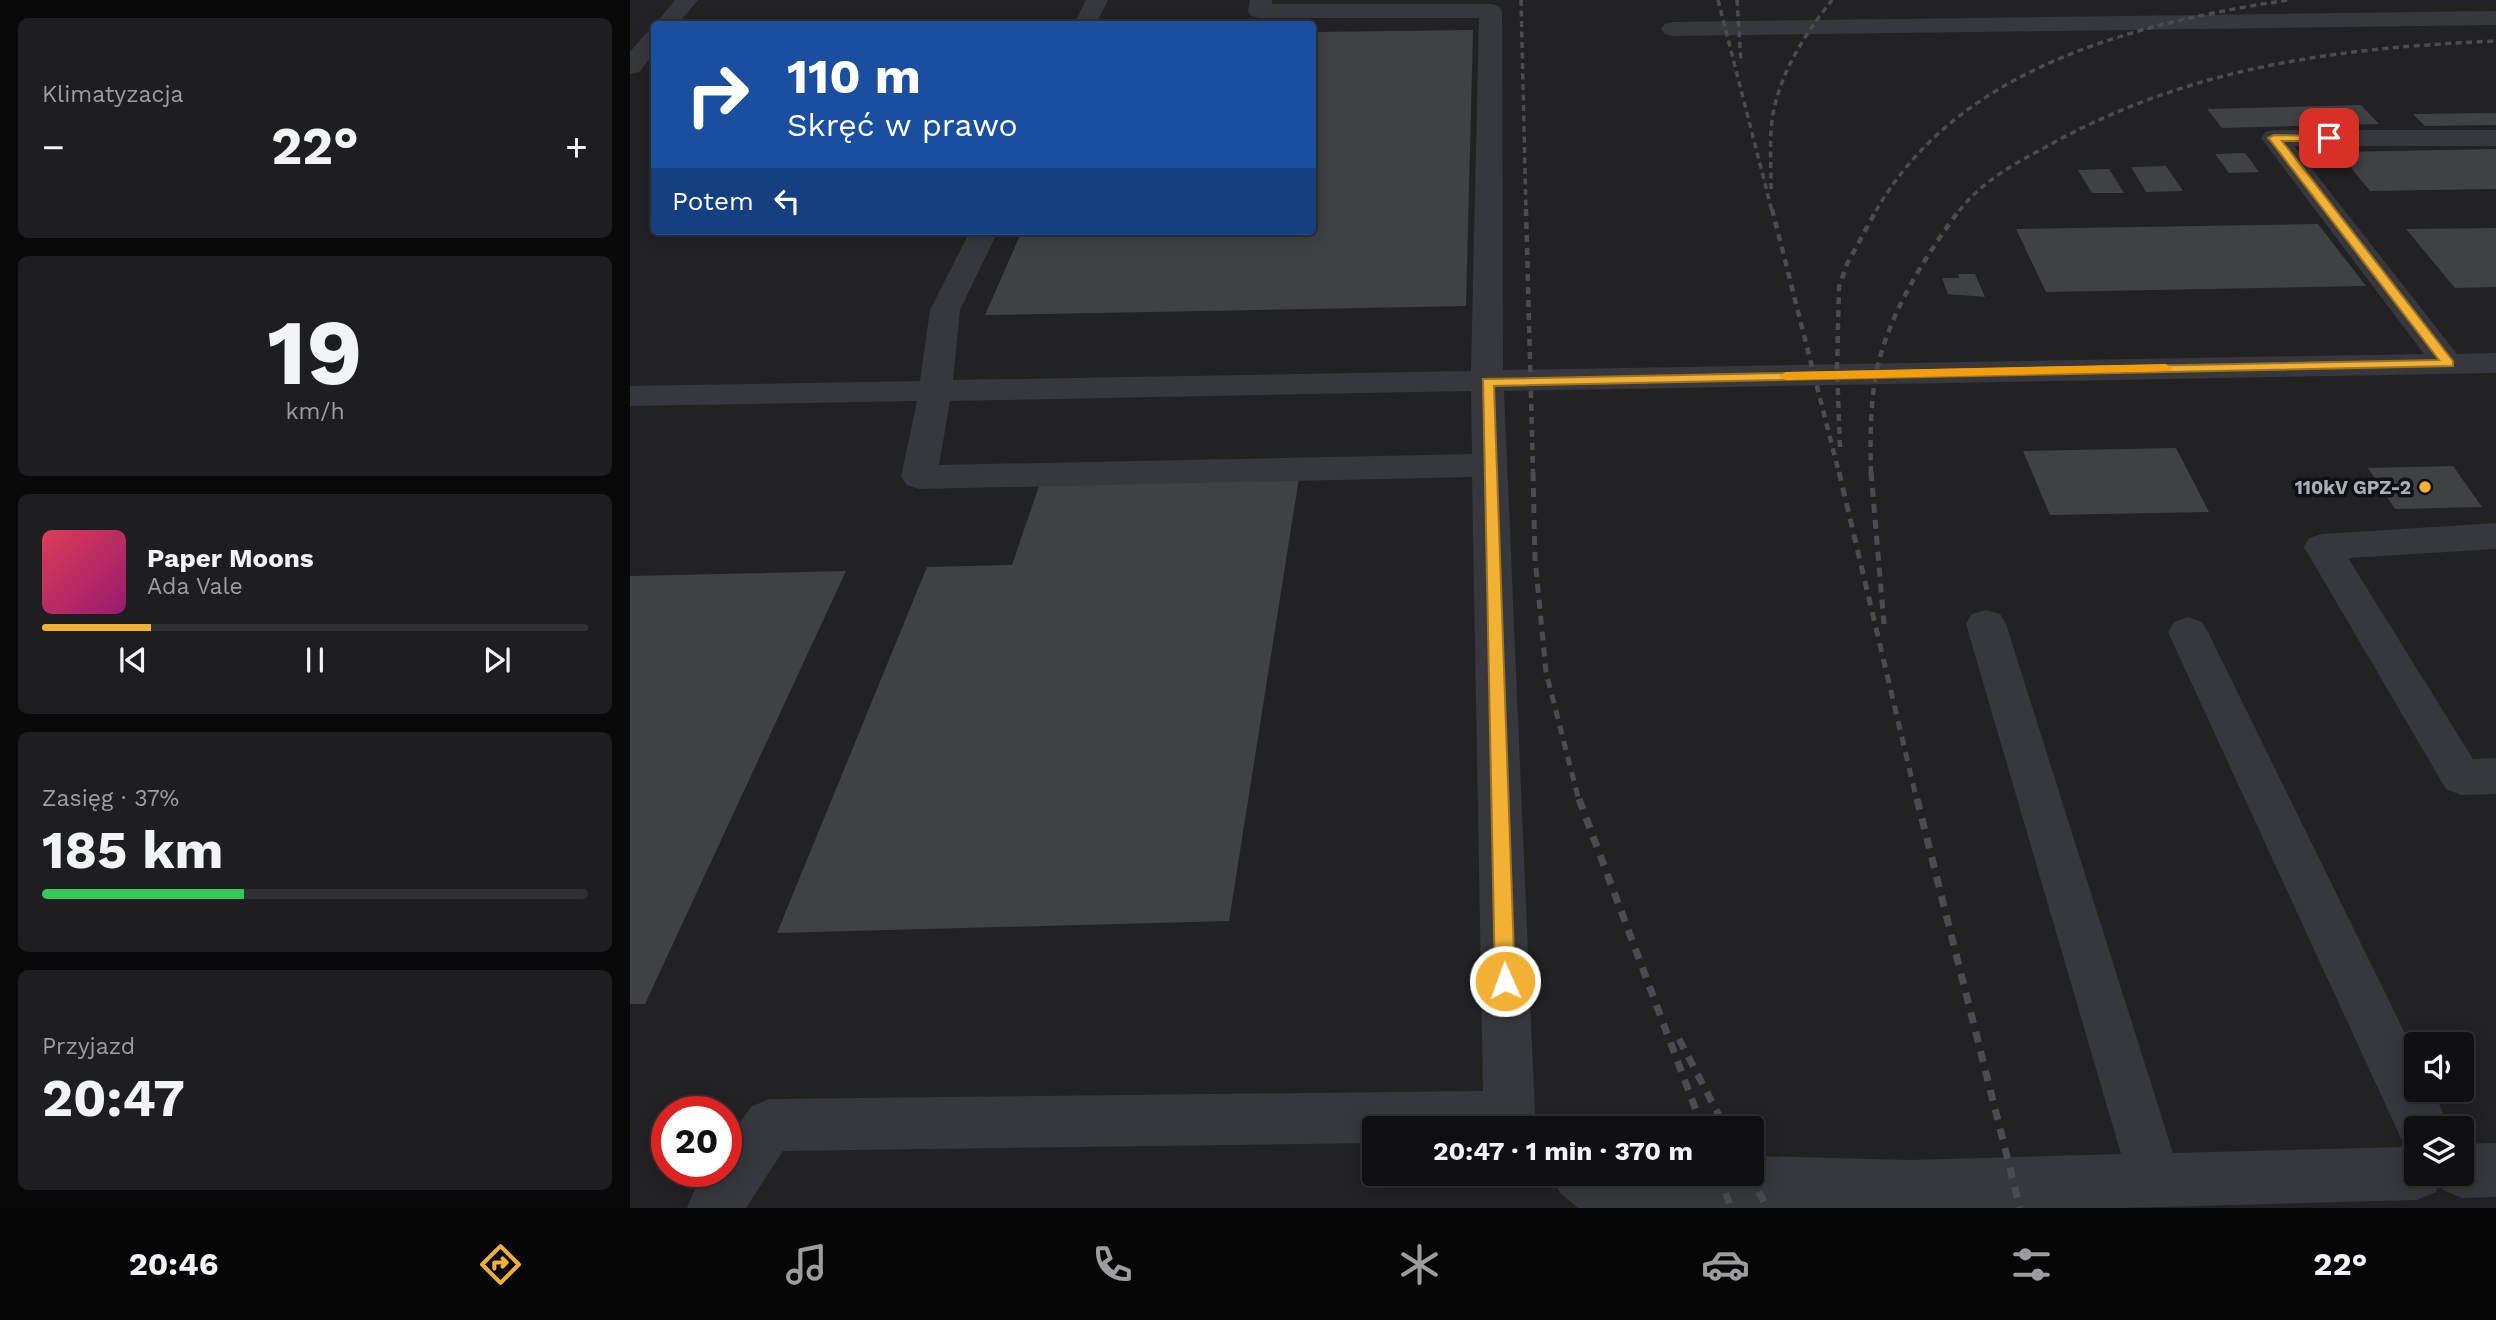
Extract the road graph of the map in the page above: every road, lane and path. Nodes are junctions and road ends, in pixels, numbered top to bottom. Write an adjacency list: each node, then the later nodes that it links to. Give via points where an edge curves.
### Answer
1 (687, 0): 8 (lane)
2 (1097, 0): 9 (lane)
3 (1261, 0): 6 (lane, via 1259,11)
4 (1883, 0): 11 (lane)
5 (2052, 0): 10 (lane)
6 (1493, 5): 19 (lane)
7 (2496, 18): 10 (lane)
8 (669, 21)
9 (1086, 21)
10 (2069, 24): 11 (lane)
11 (1896, 26): 12 (lane)
12 (1673, 29)
13 (651, 42): 14 (lane)
14 (630, 67)
15 (2496, 138): 17 (lane, via 2274,138)
16 (982, 235): 20 (lane, via 945,310)
17 (2448, 363): 18 (lane); 19 (lane)
18 (2496, 363)
19 (1487, 382): 20 (lane); 22 (lane)
20 (935, 391): 21 (lane); 22 (lane, via 919,477)
21 (630, 397)
22 (1490, 465): 27 (lane)
23 (2496, 536): 26 (lane, via 2322,547 2460,777)
24 (1986, 624): 33 (lane)
25 (2188, 632): 28 (lane)
26 (2496, 776)
27 (1516, 1116)
28 (2418, 1116)
29 (1362, 1123): 35 (lane, via 769,1125)
30 (2496, 1170): 31 (lane)
31 (2474, 1171)
32 (2404, 1173): 33 (lane)
33 (2155, 1180): 34 (lane, via 1909,1187 1754,1183 1727,1197)
34 (1603, 1195)
35 (713, 1208)

